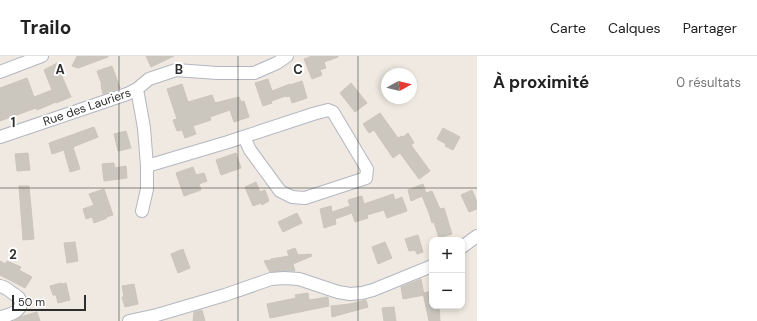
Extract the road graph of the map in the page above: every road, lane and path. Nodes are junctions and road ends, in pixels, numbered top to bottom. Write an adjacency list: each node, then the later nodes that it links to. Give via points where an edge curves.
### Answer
1 (42, 56): 3 (street)
2 (287, 56): 4 (street, Rue des Lauriers, via 254,73 176,70 149,79)
3 (0, 72)
4 (137, 89): 5 (street, Rue des Lauriers); 7 (street)
5 (0, 137)
6 (244, 137): 6 (street, via 328,110 333,112 367,169 366,178 305,198 292,197 280,191 250,150); 7 (street)
7 (147, 166): 8 (street, via 147,189)
8 (142, 211)
9 (477, 236): 10 (street)
10 (465, 244)
11 (429, 267): 14 (street, via 373,290 350,294 299,279 271,279 225,295)
12 (0, 286): 13 (street, via 18,297 20,308 16,312)
13 (0, 317)
14 (129, 321)

